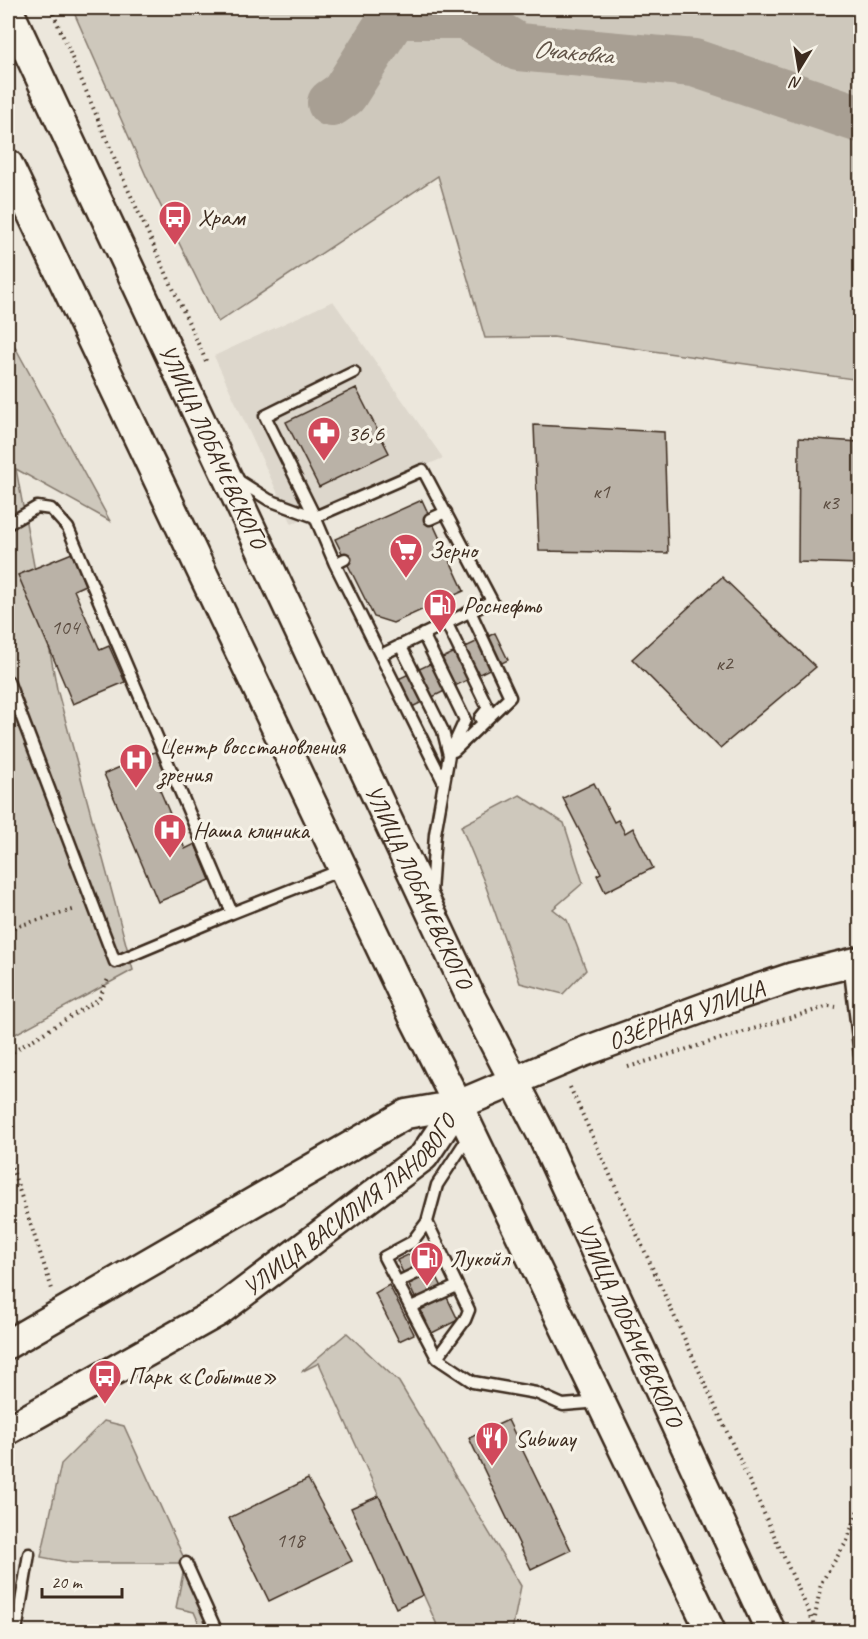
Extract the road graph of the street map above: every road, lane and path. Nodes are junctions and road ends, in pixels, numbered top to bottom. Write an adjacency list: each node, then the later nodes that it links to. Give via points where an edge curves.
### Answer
1 (51, 8): 4 (path)
2 (8, 9): 6 (main road, УЛИЦА ЛОБАЧЕВСКОГО)
3 (8, 164): 21 (main road)
4 (210, 369)
5 (354, 372): 8 (lane, via 265,416)
6 (223, 471): 8 (lane, via 269,500); 23 (main road, УЛИЦА ЛОБАЧЕВСКОГО)
7 (446, 512): 8 (lane, via 423,470); 9 (lane); 13 (lane, via 492,602)
8 (315, 517): 12 (lane)
9 (430, 519)
10 (8, 524): 24 (lane, via 37,507 51,510 68,528)
11 (345, 559): 12 (lane)
12 (334, 564): 17 (lane)
13 (470, 611): 14 (lane); 19 (lane, via 510,697)
14 (446, 622): 15 (lane); 19 (lane, via 488,708)
15 (423, 634): 16 (lane); 19 (lane, via 465,720)
16 (400, 645): 17 (lane); 19 (lane, via 443,731)
17 (381, 655): 20 (lane)
18 (8, 681): 22 (lane)
19 (449, 755): 20 (lane)
20 (444, 783): 23 (lane, via 435,834)
21 (343, 869): 24 (lane); 34 (main road)
22 (92, 904): 25 (path); 26 (lane)
23 (430, 911): 32 (main road, УЛИЦА ЛОБАЧЕВСКОГО)
24 (232, 913): 26 (lane)
25 (8, 929)
26 (115, 962): 29 (path, via 99,999)
27 (855, 962): 28 (lane); 32 (main road, ОЗЁРНАЯ УЛИЦА, via 736,996)
28 (855, 1010): 30 (lane); 31 (path, via 829,1006)
29 (8, 1055)
30 (861, 1055)
31 (622, 1069)
32 (515, 1080): 34 (main road, ОЗЁРНАЯ УЛИЦА); 54 (main road, УЛИЦА ЛОБАЧЕВСКОГО)
33 (569, 1084): 50 (path)
34 (458, 1106): 35 (main road); 42 (main road, УЛИЦА ВАСИЛИЯ ЛАНОВОГО, via 406,1114); 46 (main road, УЛИЦА ВАСИЛИЯ ЛАНОВОГО, via 424,1156 218,1312)
35 (470, 1134): 37 (lane, via 437,1185); 45 (main road)
36 (8, 1156): 42 (path)
37 (427, 1222): 38 (lane); 39 (lane, via 412,1242 384,1257)
38 (444, 1260): 39 (lane); 40 (lane)
39 (398, 1282): 41 (lane)
40 (457, 1286): 41 (lane); 44 (lane, via 469,1310)
41 (411, 1307): 44 (lane)
42 (61, 1314): 43 (main road, УЛИЦА ВАСИЛИЯ ЛАНОВОГО)
43 (8, 1344)
44 (437, 1358): 45 (lane, via 473,1382 536,1393 563,1405)
45 (601, 1402): 53 (main road)
46 (8, 1430)
47 (861, 1504): 50 (path, via 847,1541 821,1583)
48 (29, 1554): 51 (lane)
49 (186, 1563): 52 (lane)
50 (814, 1623): 55 (path)
51 (16, 1632)
52 (217, 1632)
53 (711, 1632)
54 (771, 1632)
55 (818, 1632)

